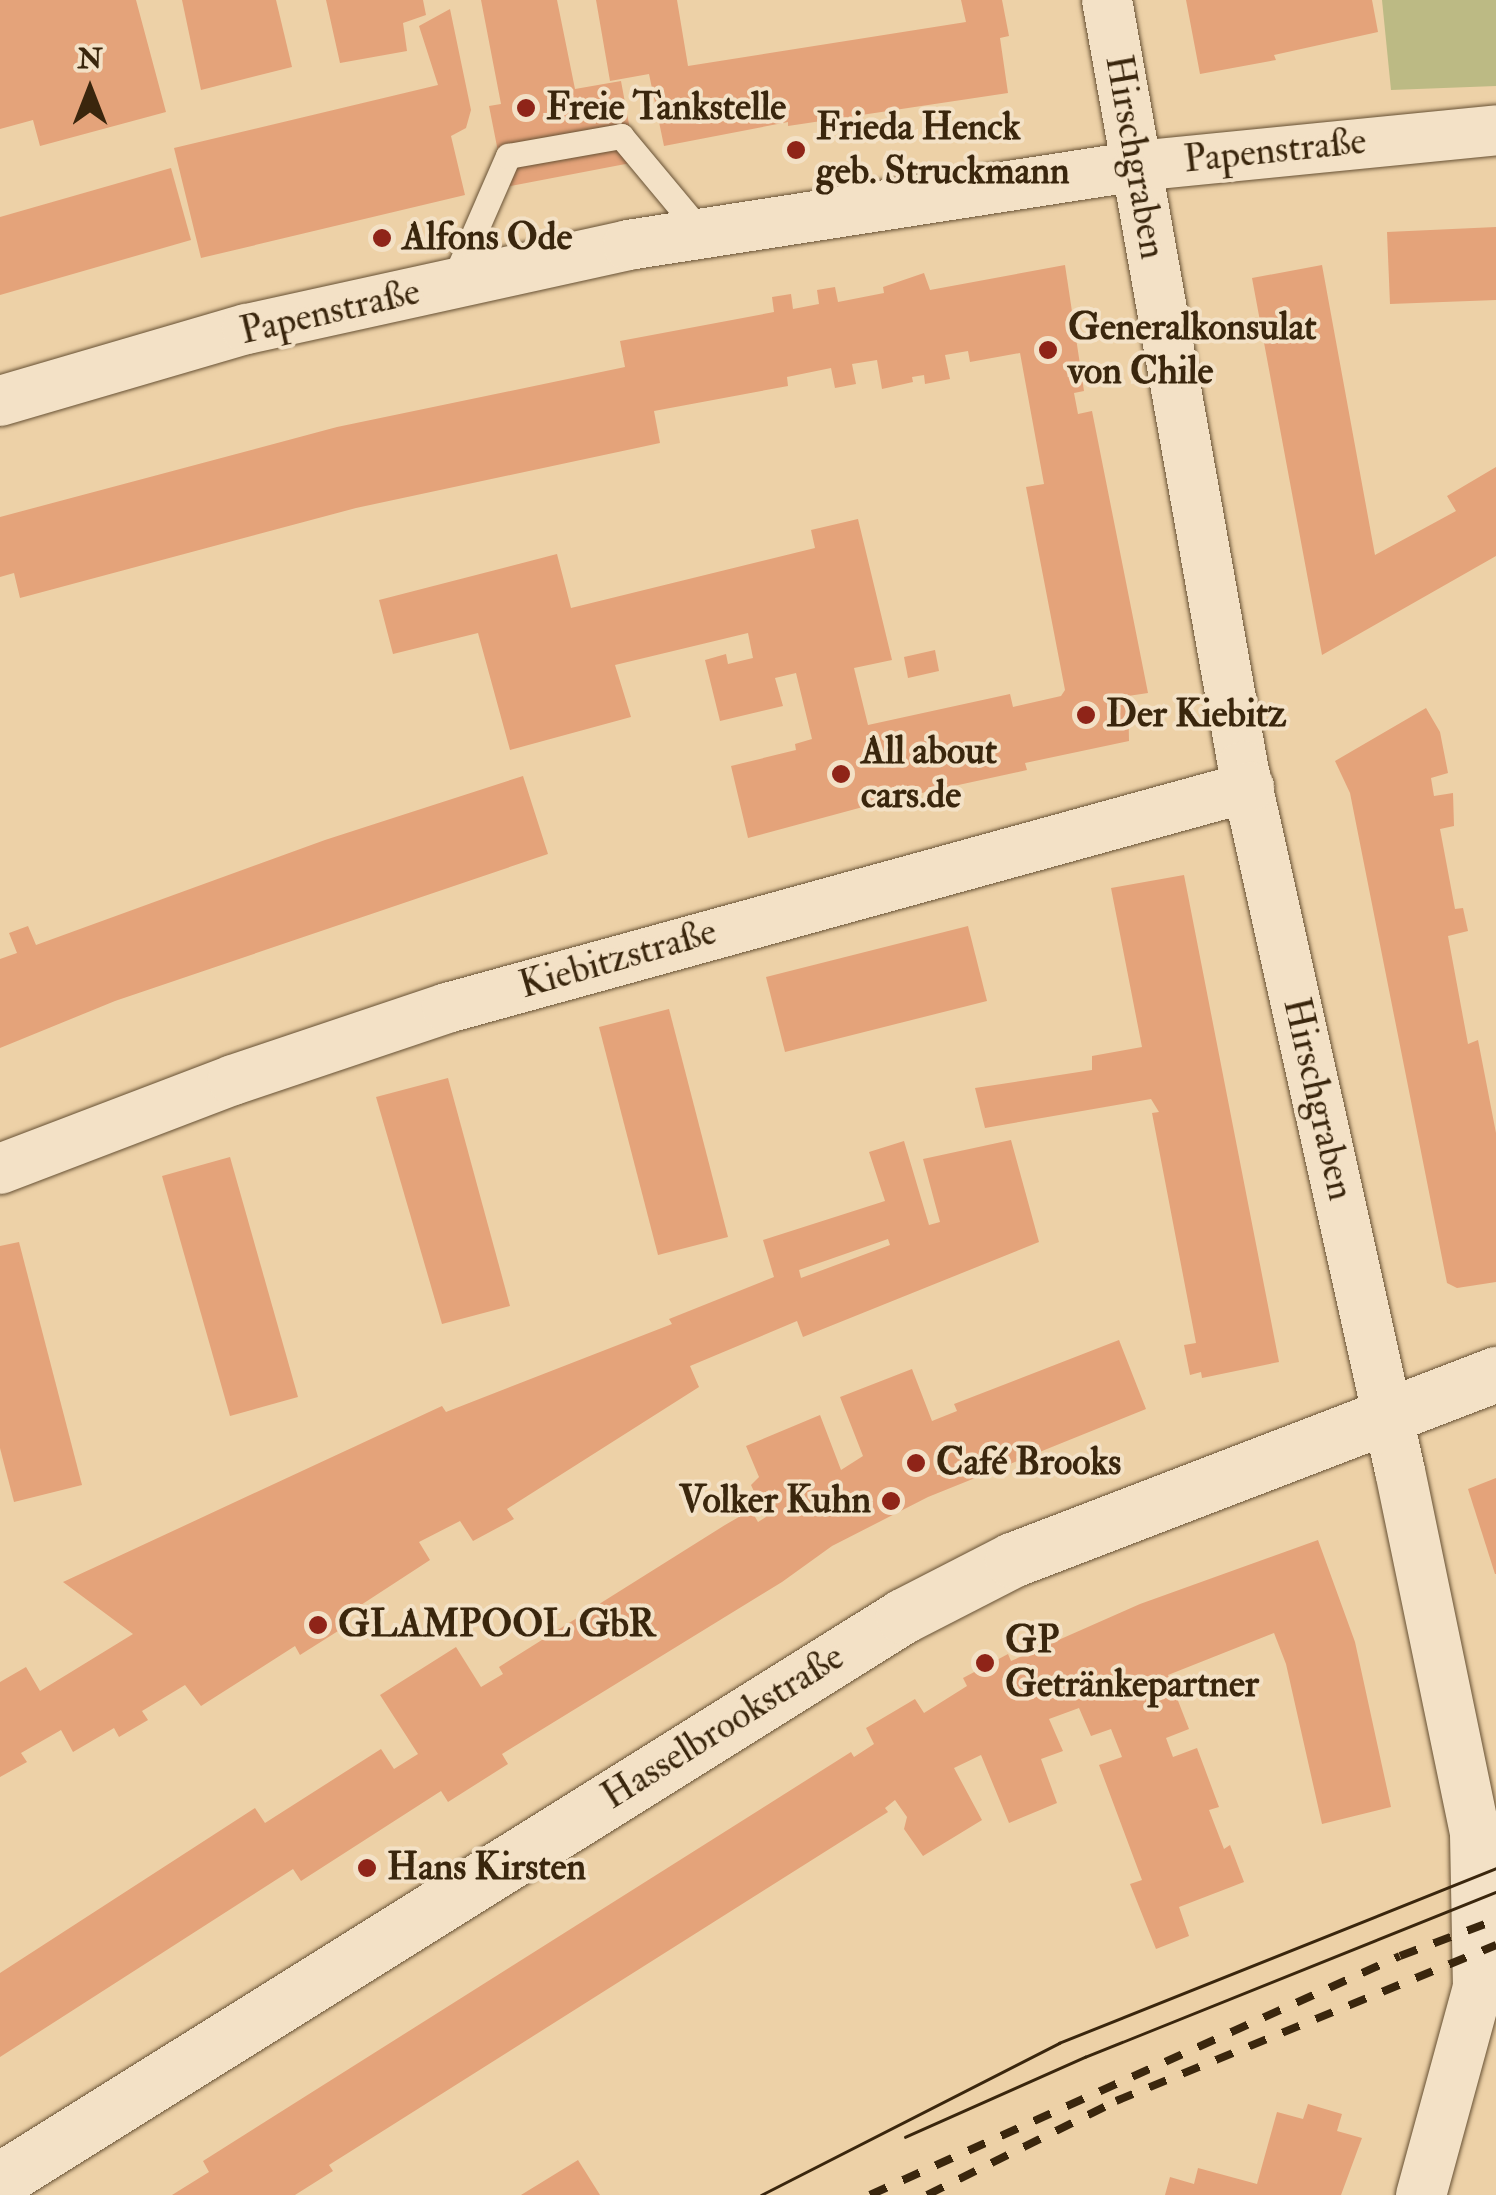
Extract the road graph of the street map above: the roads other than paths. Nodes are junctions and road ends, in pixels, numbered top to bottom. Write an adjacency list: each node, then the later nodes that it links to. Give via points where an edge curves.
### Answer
1 (1107, 0): 3 (street, Hirschgraben)
2 (1496, 130): 3 (street, Papenstraße)
3 (1138, 166): 4 (street, Papenstraße); 7 (street, Hirschgraben)
4 (701, 232): 5 (street, Papenstraße); 5 (lane, via 620,136 508,156)
5 (452, 284): 6 (street, Papenstraße, via 247,329)
6 (0, 401)
7 (1248, 787): 8 (street, Kiebitzstraße, via 447,1008 232,1080); 10 (street, Hirschgraben)
8 (0, 1169)
9 (1496, 1374): 10 (street, Hasselbrookstraße)
10 (1388, 1415): 11 (street, Hasselbrookstraße, via 1012,1560 903,1616); 12 (street, Hirschgraben, via 1475,1834 1478,1988)
11 (0, 2180)
12 (1421, 2195)

